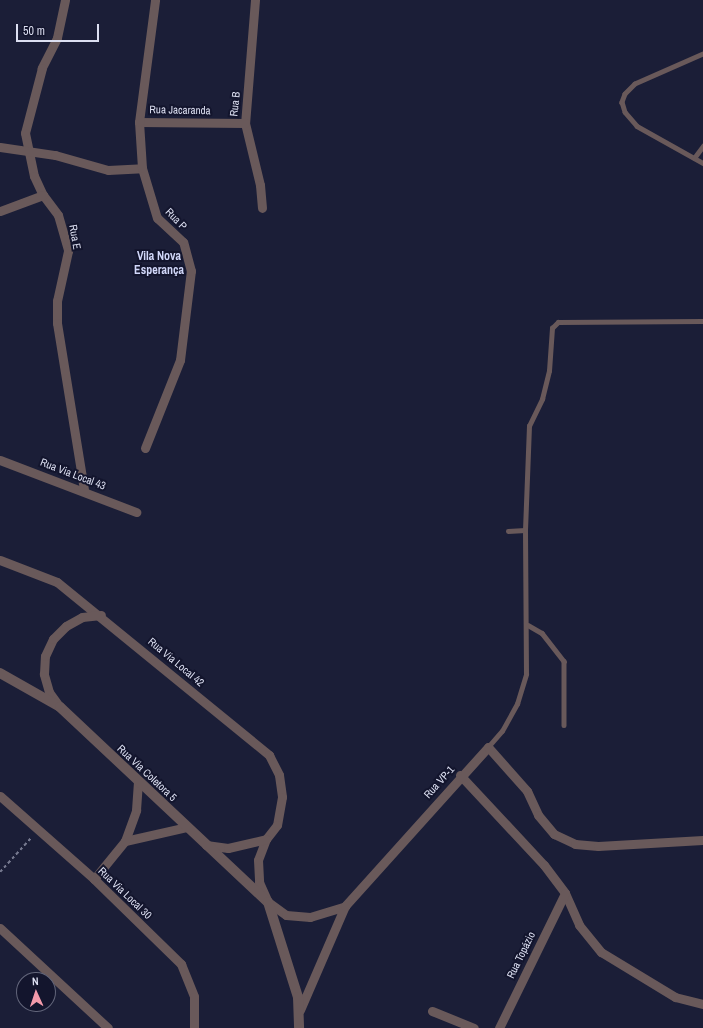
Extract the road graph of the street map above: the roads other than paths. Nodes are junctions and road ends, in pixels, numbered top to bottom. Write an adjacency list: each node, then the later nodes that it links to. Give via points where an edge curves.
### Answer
1 (65, 0): 9 (street, Rua E, via 57,38 42,68 26,120)
2 (155, 0): 5 (street, Rua P)
3 (255, 0): 6 (street, Rua B)
4 (703, 54): 10 (lane, via 635,84 625,94 622,102 625,112 637,126)
5 (139, 122): 6 (street, Rua Jacaranda); 12 (street, Rua P)
6 (245, 123): 14 (street, Rua B, via 260,185)
7 (703, 146): 10 (lane)
8 (0, 147): 9 (street)
9 (28, 152): 12 (street, via 108,170); 13 (street, Rua E)
10 (694, 158): 11 (lane)
11 (703, 163)
12 (142, 168): 17 (street, Rua P, via 157,218 183,242 190,271 180,360)
13 (43, 195): 15 (street); 19 (street, Rua E, via 58,215 68,251 57,301 57,323)
14 (262, 208)
15 (0, 211)
16 (703, 321): 21 (lane, Rua VP-1, via 558,322 552,328 549,370 542,399 529,426)
17 (145, 448)
18 (0, 460): 19 (street, Rua Via Local 43)
19 (84, 490): 20 (street, Rua Via Local 43)
20 (136, 512)
21 (524, 530): 22 (lane); 25 (lane, Rua VP-1)
22 (508, 531)
23 (0, 560): 24 (street, Rua Via Local 42, via 57,582)
24 (101, 615): 27 (street, via 82,617 66,626 53,639 45,656 44,674 49,692); 34 (street, Rua Via Local 42, via 269,756 279,775 282,797 278,825)
25 (528, 625): 28 (lane, via 542,632 564,661); 29 (lane, Rua VP-1, via 526,674 517,704 502,731)
26 (0, 673): 27 (street, Rua Via Coletora 5)
27 (60, 707): 31 (street, Rua Via Coletora 5)
28 (564, 725)
29 (488, 747): 30 (street, Rua VP-1); 35 (street, via 527,791 538,815 554,834 575,844 598,846)
30 (460, 776): 39 (street, via 544,865); 41 (street, Rua VP-1)
31 (138, 781): 33 (street, Rua Via Coletora 5); 36 (street, via 136,810)
32 (0, 796): 38 (street, Rua Via Local 30)
33 (187, 827): 36 (street); 37 (street, Rua Via Coletora 5)
34 (266, 839): 37 (street, via 228,848); 40 (street, via 258,867 259,882)
35 (703, 840)
36 (124, 841): 38 (street)
37 (206, 845): 40 (street, Rua Via Coletora 5)
38 (94, 879): 47 (street, Rua Via Local 30, via 181,964 194,997)
39 (565, 893): 43 (street, via 579,925 601,952 669,994); 50 (street, Rua Topázio)
40 (268, 902): 41 (street, Rua Via Coletora 5, via 286,915 310,917); 44 (street, Rua Via Coletora 5, via 288,962)
41 (345, 906): 44 (street, Rua VP-1)
42 (0, 928): 46 (street)
43 (703, 1004)
44 (300, 1010): 48 (street, Rua VP-1)
45 (432, 1011): 49 (street)
46 (108, 1028)
47 (194, 1028)
48 (299, 1028)
49 (474, 1028)
50 (499, 1028)

